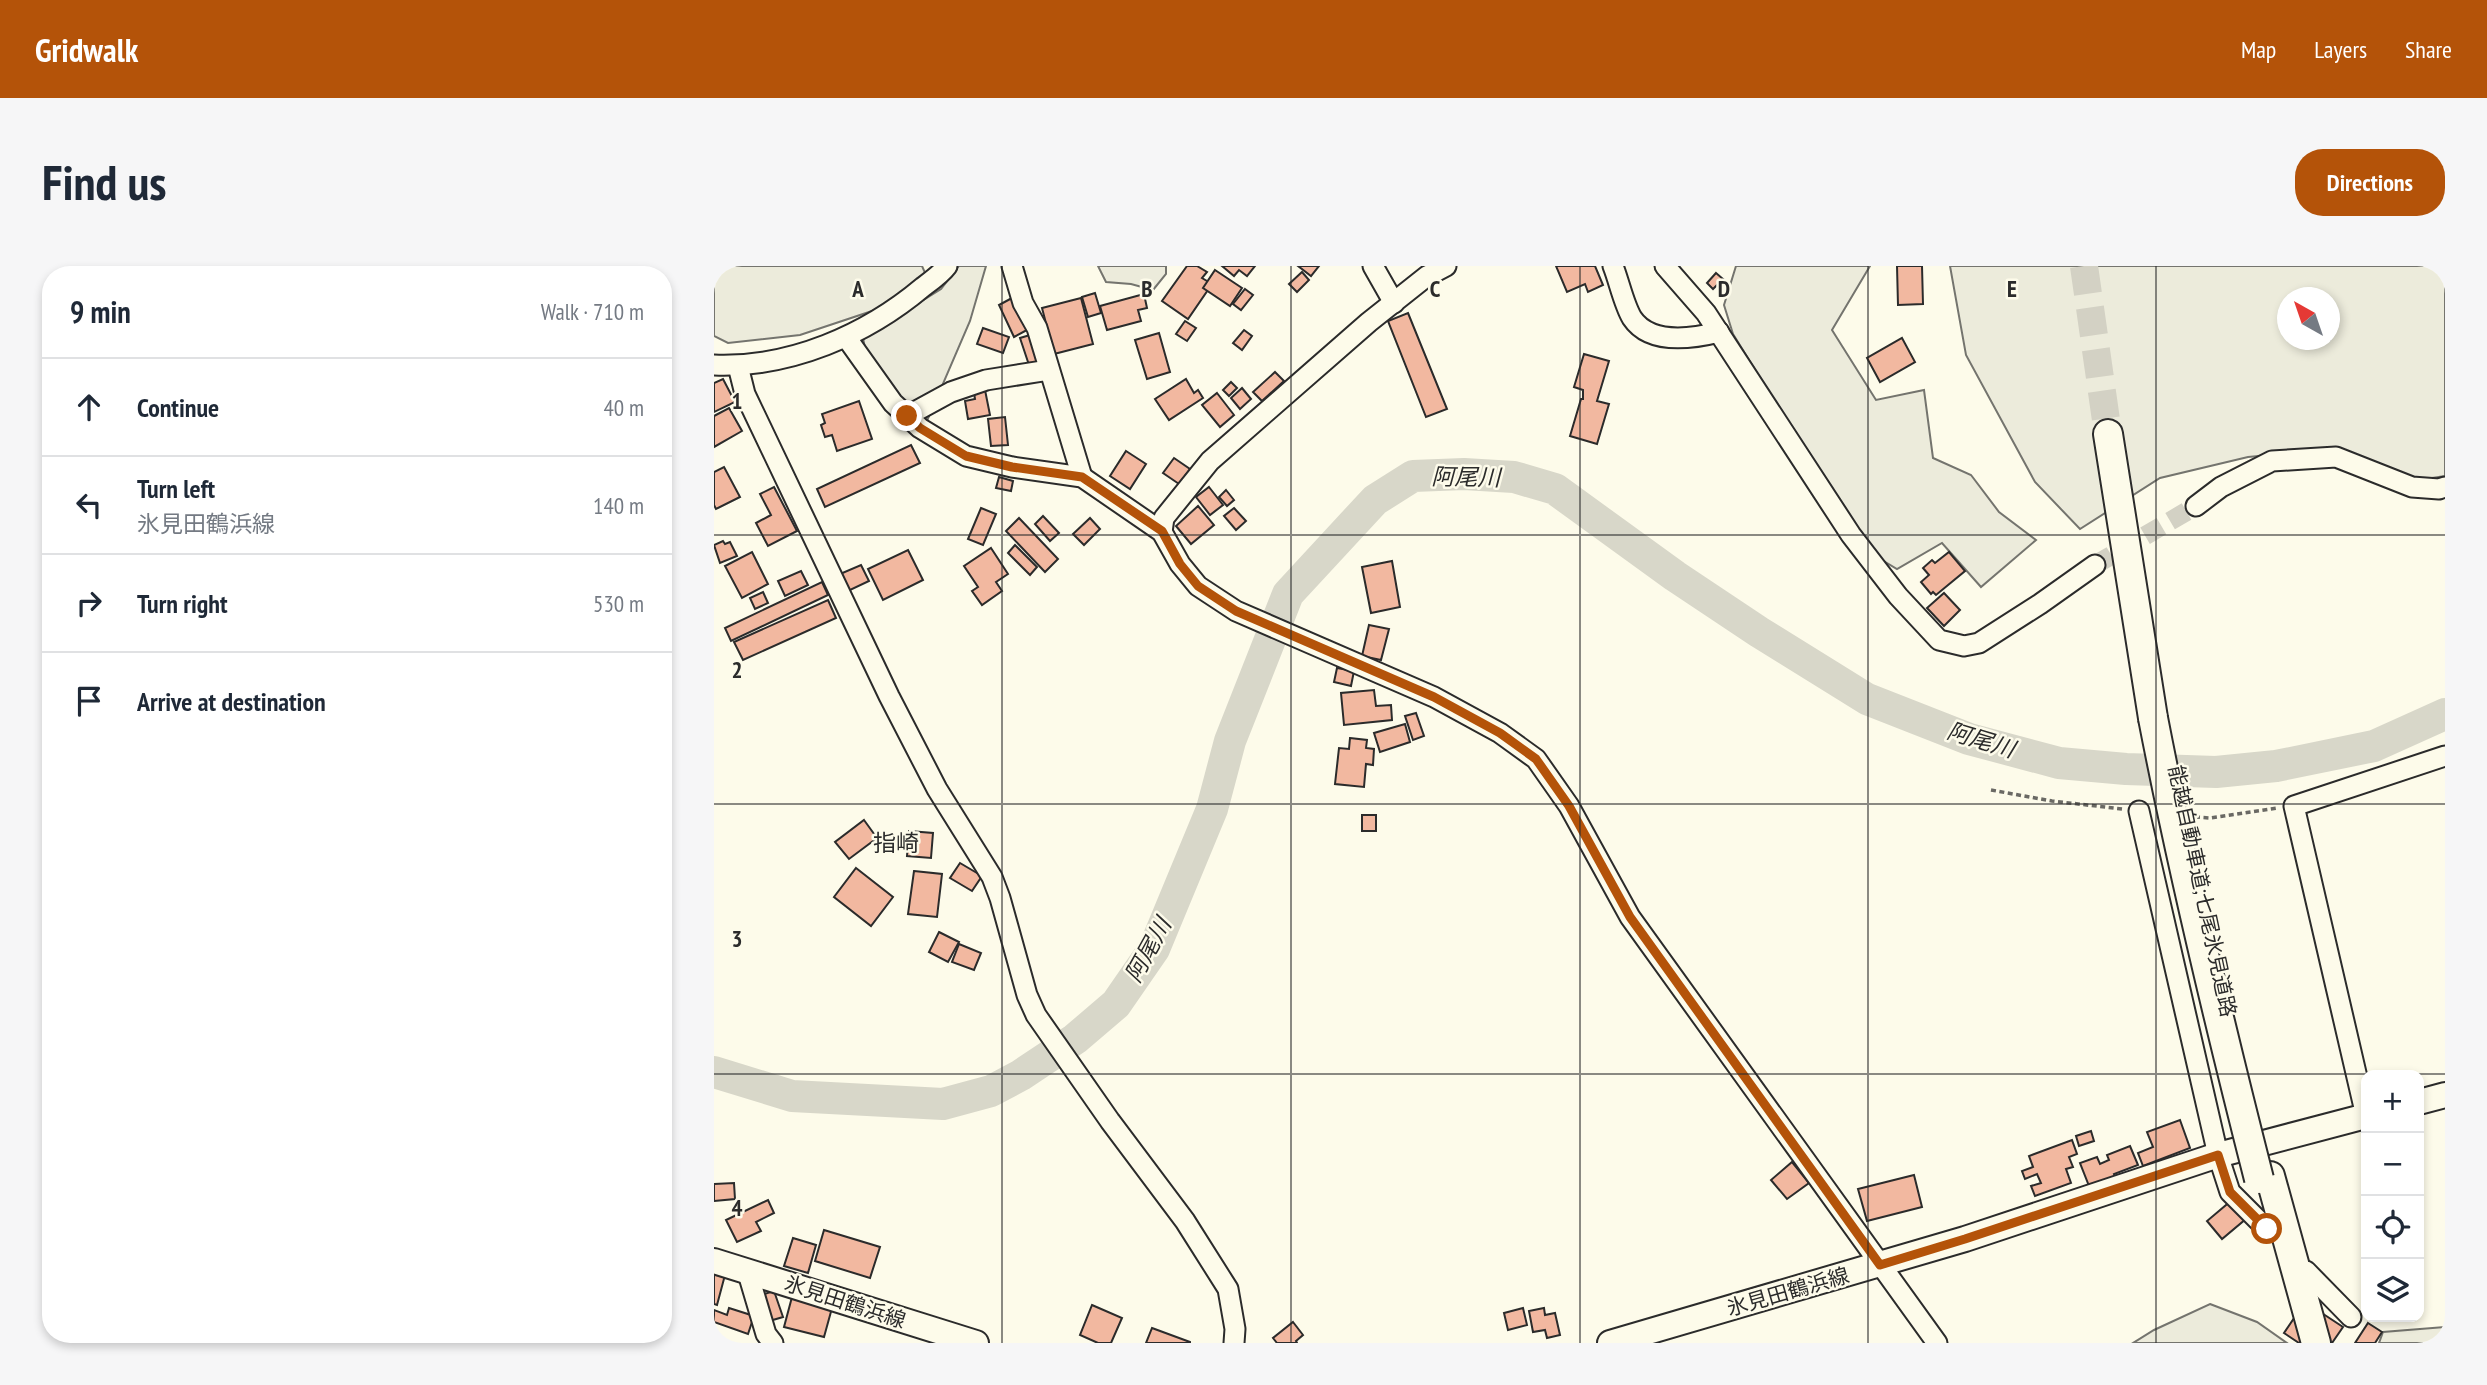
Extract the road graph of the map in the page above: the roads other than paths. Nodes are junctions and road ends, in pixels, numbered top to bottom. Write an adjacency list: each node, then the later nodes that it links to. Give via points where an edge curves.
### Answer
1 (947, 266): 9 (street, via 907,301)
2 (1012, 266): 12 (street)
3 (1373, 266): 7 (street)
4 (1446, 266): 7 (street)
5 (1613, 266): 8 (street, via 1631,317 1645,332 1692,339)
6 (1665, 266): 8 (street)
7 (1394, 303): 18 (street, via 1210,461 1164,518)
8 (1718, 332): 19 (street, via 1851,535 1939,640 1964,646 1979,643)
9 (846, 337): 11 (street, via 789,357); 13 (street, via 893,404)
10 (714, 365): 11 (street)
11 (738, 366): 36 (street, via 745,394 890,696 937,789 992,877 1036,1015 1228,1289)
12 (1049, 370): 13 (street, via 986,380); 15 (street)
13 (907, 416): 15 (street, via 966,456)
14 (2114, 433): 27 (highway, 能越自動車道;七尾氷見道路, via 2159,717)
15 (1082, 477): 18 (street)
16 (2445, 487): 17 (street, via 2412,487 2336,457 2272,461 2221,487)
17 (2196, 506)
18 (1162, 531): 30 (street, via 1198,586 1236,611 1434,697 1500,733 1536,759 1569,806 1630,917)
19 (2095, 565)
20 (2445, 756): 22 (street, via 2294,806)
21 (2139, 811): 26 (street)
22 (2361, 1095)
23 (2445, 1095): 24 (main road)
24 (2424, 1101)
25 (2361, 1117): 26 (main road, 氷見田鶴浜線)
26 (2218, 1155): 28 (street, via 2230,1192); 30 (main road, 氷見田鶴浜線)
27 (2264, 1177): 39 (highway, 能越自動車道;七尾氷見道路); 40 (highway, 能越自動車道;七尾氷見道路)
28 (2267, 1229)
29 (714, 1261): 31 (main road, 氷見田鶴浜線)
30 (1880, 1265): 37 (main road, 氷見田鶴浜線); 38 (street)
31 (747, 1270): 34 (street, via 766,1334); 35 (main road, 氷見田鶴浜線)
32 (2306, 1271): 33 (street)
33 (2351, 1317)
34 (773, 1343)
35 (976, 1343)
36 (1234, 1343)
37 (1610, 1343)
38 (1937, 1343)
39 (2304, 1343)
40 (2316, 1343)

